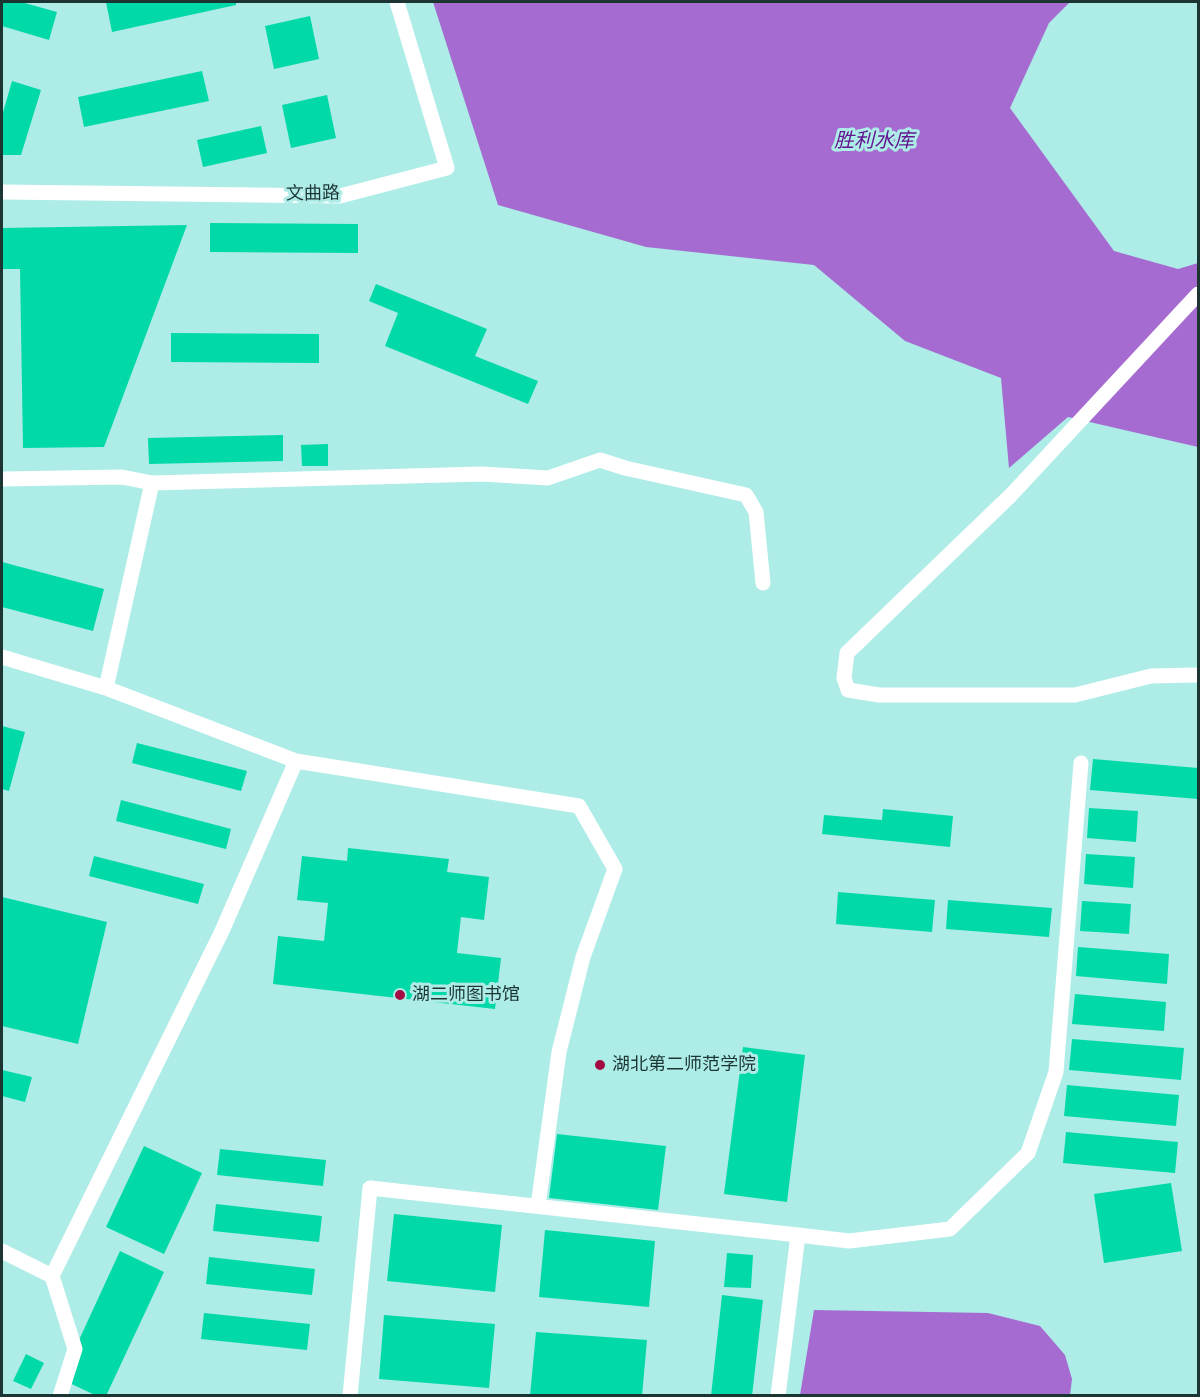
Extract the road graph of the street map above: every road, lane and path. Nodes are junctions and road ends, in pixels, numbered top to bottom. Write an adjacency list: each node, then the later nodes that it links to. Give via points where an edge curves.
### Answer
1 (397, 2): 2 (street, 文曲路, via 447,168 340,196)
2 (2, 192)
3 (1198, 294): 8 (street, via 1011,495 847,653 844,678 848,690 879,695 1075,695 1151,676)
4 (2, 479): 5 (street, via 122,477)
5 (152, 483): 6 (street, via 482,474 548,478 600,460 746,495 756,512); 9 (street)
6 (763, 583)
7 (2, 657): 9 (street)
8 (1198, 675)
9 (106, 688): 10 (street)
10 (296, 761): 12 (street, via 579,806 615,869 583,957 559,1052); 15 (street, via 222,931)
11 (1081, 763): 13 (street, via 1056,1072 1028,1153 950,1229 849,1241)
12 (538, 1206): 13 (street); 17 (street, via 370,1188)
13 (798, 1235): 18 (street)
14 (2, 1251): 15 (street)
15 (52, 1276): 16 (street, via 75,1349)
16 (60, 1395)
17 (350, 1395)
18 (778, 1395)

